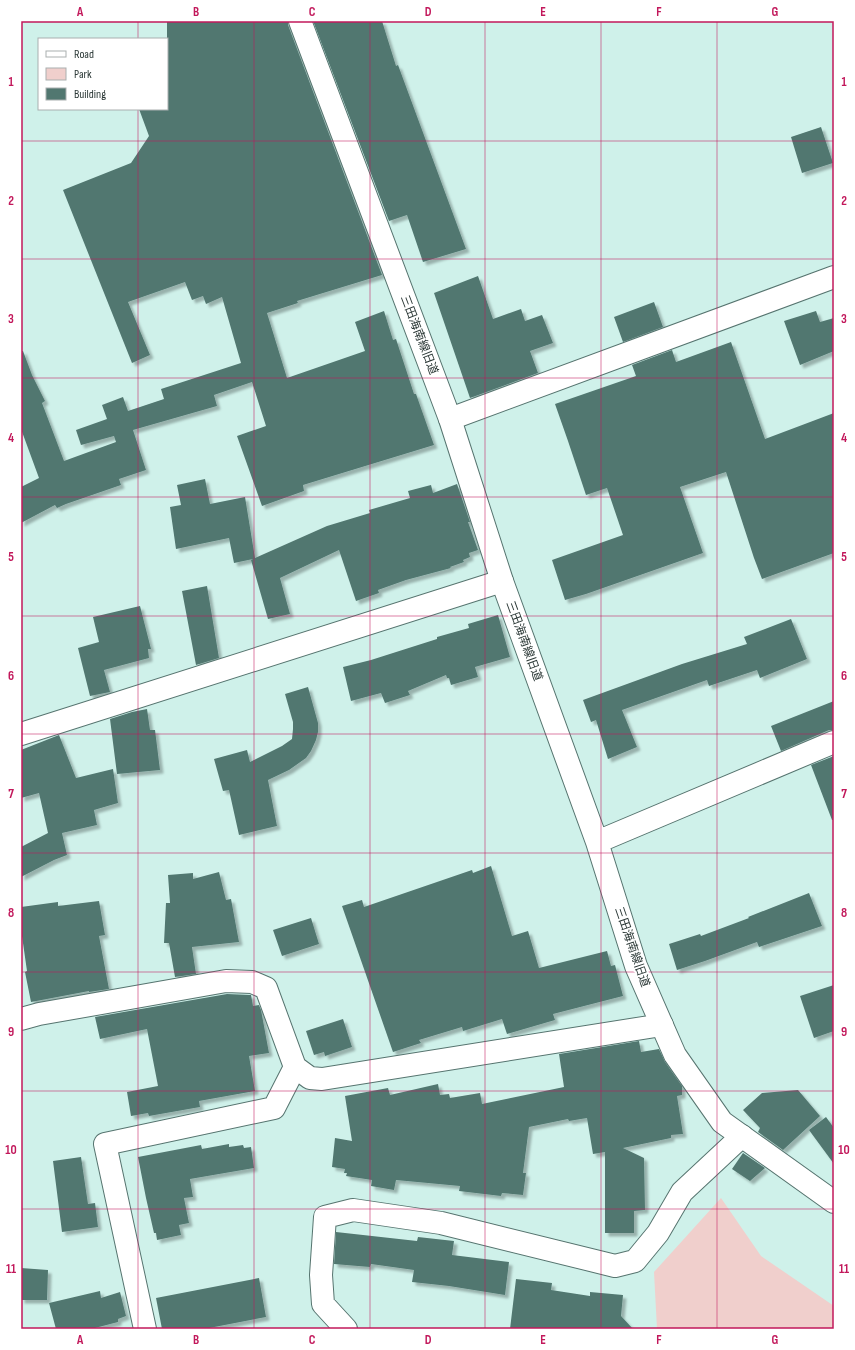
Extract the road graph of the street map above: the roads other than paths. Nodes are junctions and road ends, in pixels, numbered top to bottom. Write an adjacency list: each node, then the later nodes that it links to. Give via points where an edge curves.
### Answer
1 (300, 21): 3 (street, 三田海南線旧道)
2 (834, 277): 3 (street)
3 (450, 419): 4 (street, 三田海南線旧道)
4 (502, 581): 5 (street); 7 (street, 三田海南線旧道)
5 (21, 734)
6 (834, 742): 7 (street)
7 (597, 842): 9 (street, 三田海南線旧道, via 636,966)
8 (21, 1019): 10 (street, via 226,981 252,982 266,988)
9 (662, 1025): 10 (street, via 322,1079 310,1078); 11 (street, 三田海南線旧道, via 675,1054 722,1122)
10 (295, 1067): 13 (street, via 274,1108 105,1144)
11 (742, 1136): 12 (street, 三田海南線旧道); 14 (street, via 682,1192 658,1233 635,1261 615,1266 441,1223 353,1210 325,1217 321,1274 323,1304)
12 (834, 1202)
13 (145, 1329)
14 (346, 1329)

